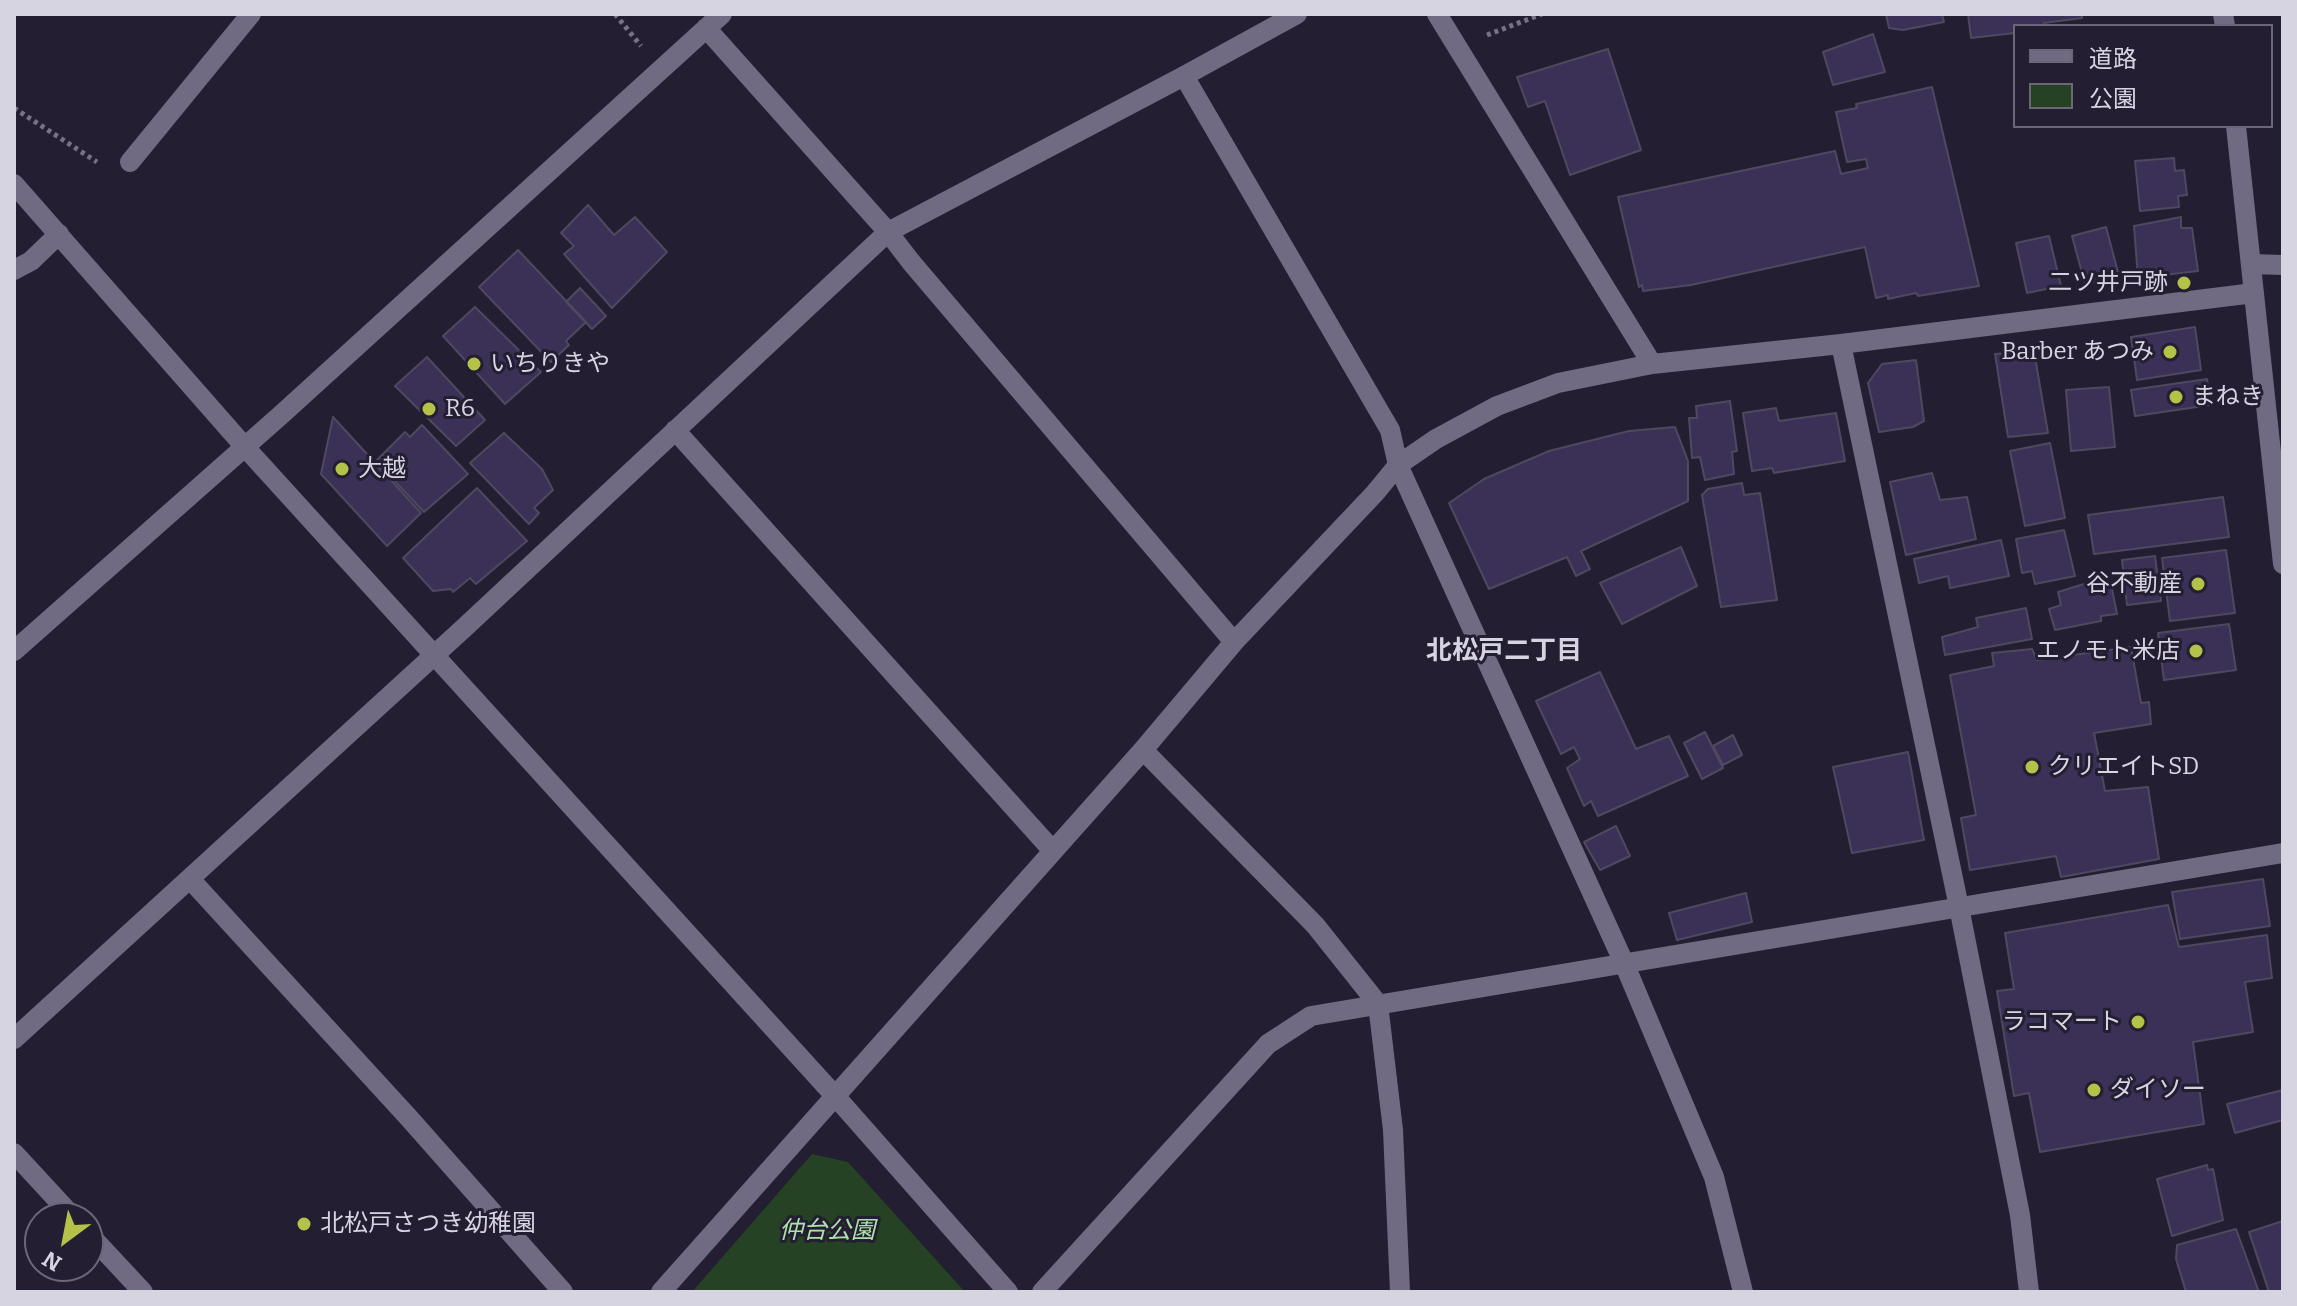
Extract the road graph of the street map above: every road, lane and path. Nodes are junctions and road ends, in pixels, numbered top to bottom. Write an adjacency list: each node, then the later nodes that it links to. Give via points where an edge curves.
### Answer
1 (251, 14): 12 (street)
2 (615, 14): 6 (path)
3 (1297, 14): 9 (street)
4 (1437, 14): 8 (street)
5 (1542, 14): 8 (path)
6 (620, 20)
7 (714, 21): 15 (street); 24 (street)
8 (1457, 46): 22 (street)
9 (1184, 76): 15 (street); 25 (street, via 1390,430)
10 (14, 108): 13 (path)
11 (2236, 128): 17 (street)
12 (130, 162)
13 (105, 168)
14 (14, 184): 16 (street)
15 (888, 232): 23 (street); 27 (street)
16 (59, 234): 19 (street); 24 (street)
17 (2252, 264): 18 (street); 20 (street)
18 (2283, 265)
19 (14, 270)
20 (2254, 293): 21 (street); 26 (street)
21 (1841, 344): 22 (street); 34 (street)
22 (1652, 364): 25 (street, via 1558,383 1497,406)
23 (675, 430): 29 (street); 31 (street)
24 (244, 446): 28 (street); 29 (street)
25 (1398, 465): 27 (street); 35 (street)
26 (2283, 564)
27 (1234, 642): 30 (street)
28 (14, 651)
29 (434, 654): 33 (street); 38 (street)
30 (1143, 750): 31 (street); 36 (street, via 1315,925)
31 (1053, 851): 38 (street)
32 (2283, 853): 34 (street)
33 (190, 879): 37 (street); 43 (street)
34 (1959, 907): 35 (street); 49 (street, via 2020,1215)
35 (1624, 963): 36 (street); 48 (street, via 1714,1177)
36 (1378, 1004): 46 (street, via 1311,1016 1268,1044); 47 (street, via 1393,1130)
37 (14, 1039)
38 (836, 1097): 44 (street); 45 (street)
39 (14, 1153): 40 (street)
40 (59, 1202)
41 (104, 1250): 42 (street)
42 (143, 1292)
43 (563, 1292)
44 (661, 1292)
45 (1008, 1292)
46 (1042, 1292)
47 (1400, 1292)
48 (1743, 1292)
49 (2029, 1292)

